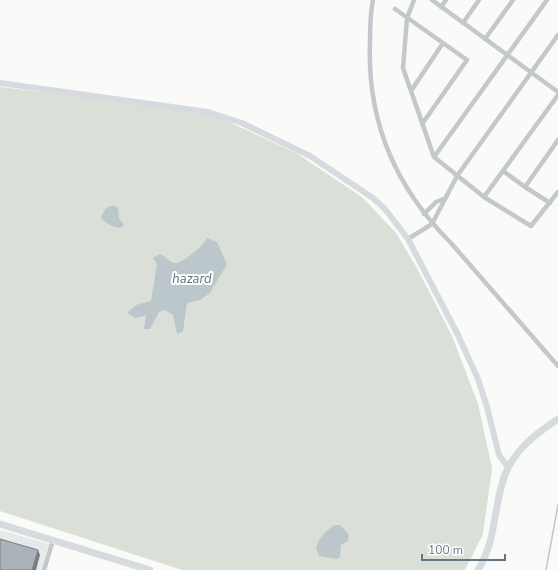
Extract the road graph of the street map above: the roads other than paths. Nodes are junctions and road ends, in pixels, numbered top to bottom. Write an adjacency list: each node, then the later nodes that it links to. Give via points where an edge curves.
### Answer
1 (373, 0): 30 (street, via 369,53 371,89 380,128 400,177)
2 (414, 0): 10 (street)
3 (432, 0): 8 (street)
4 (446, 0): 8 (street)
5 (479, 0): 11 (street)
6 (513, 0): 13 (street)
7 (547, 0): 15 (street)
8 (441, 6): 11 (street)
9 (395, 9): 10 (street)
10 (407, 18): 14 (street); 18 (street, via 403,68)
11 (463, 23): 13 (street)
12 (558, 35): 16 (street)
13 (485, 39): 15 (street)
14 (443, 43): 18 (street); 20 (street, via 467,62)
15 (507, 55): 16 (street); 22 (street)
16 (531, 72): 19 (street); 24 (street)
17 (0, 83): 32 (street, via 208,112 242,123 310,156 373,198)
18 (411, 91): 20 (street)
19 (558, 93): 23 (street)
20 (422, 124): 22 (street)
21 (558, 140): 25 (street)
22 (434, 157): 24 (street)
23 (503, 171): 25 (street); 27 (street)
24 (457, 176): 27 (street); 28 (street)
25 (525, 187): 29 (street)
26 (558, 192): 29 (street)
27 (484, 197): 29 (street, via 531,226)
28 (446, 198): 30 (street, via 436,202); 31 (street)
29 (550, 203)
30 (424, 214): 31 (street)
31 (432, 224): 32 (street); 33 (street)
32 (408, 239): 35 (street, via 478,379 499,455)
33 (558, 366)
34 (558, 419): 35 (main road, via 533,435)
35 (508, 467): 40 (main road, via 501,488 490,546)
36 (0, 524): 37 (main road)
37 (53, 540): 38 (street); 39 (main road)
38 (44, 570)
39 (150, 570)
40 (478, 570)

